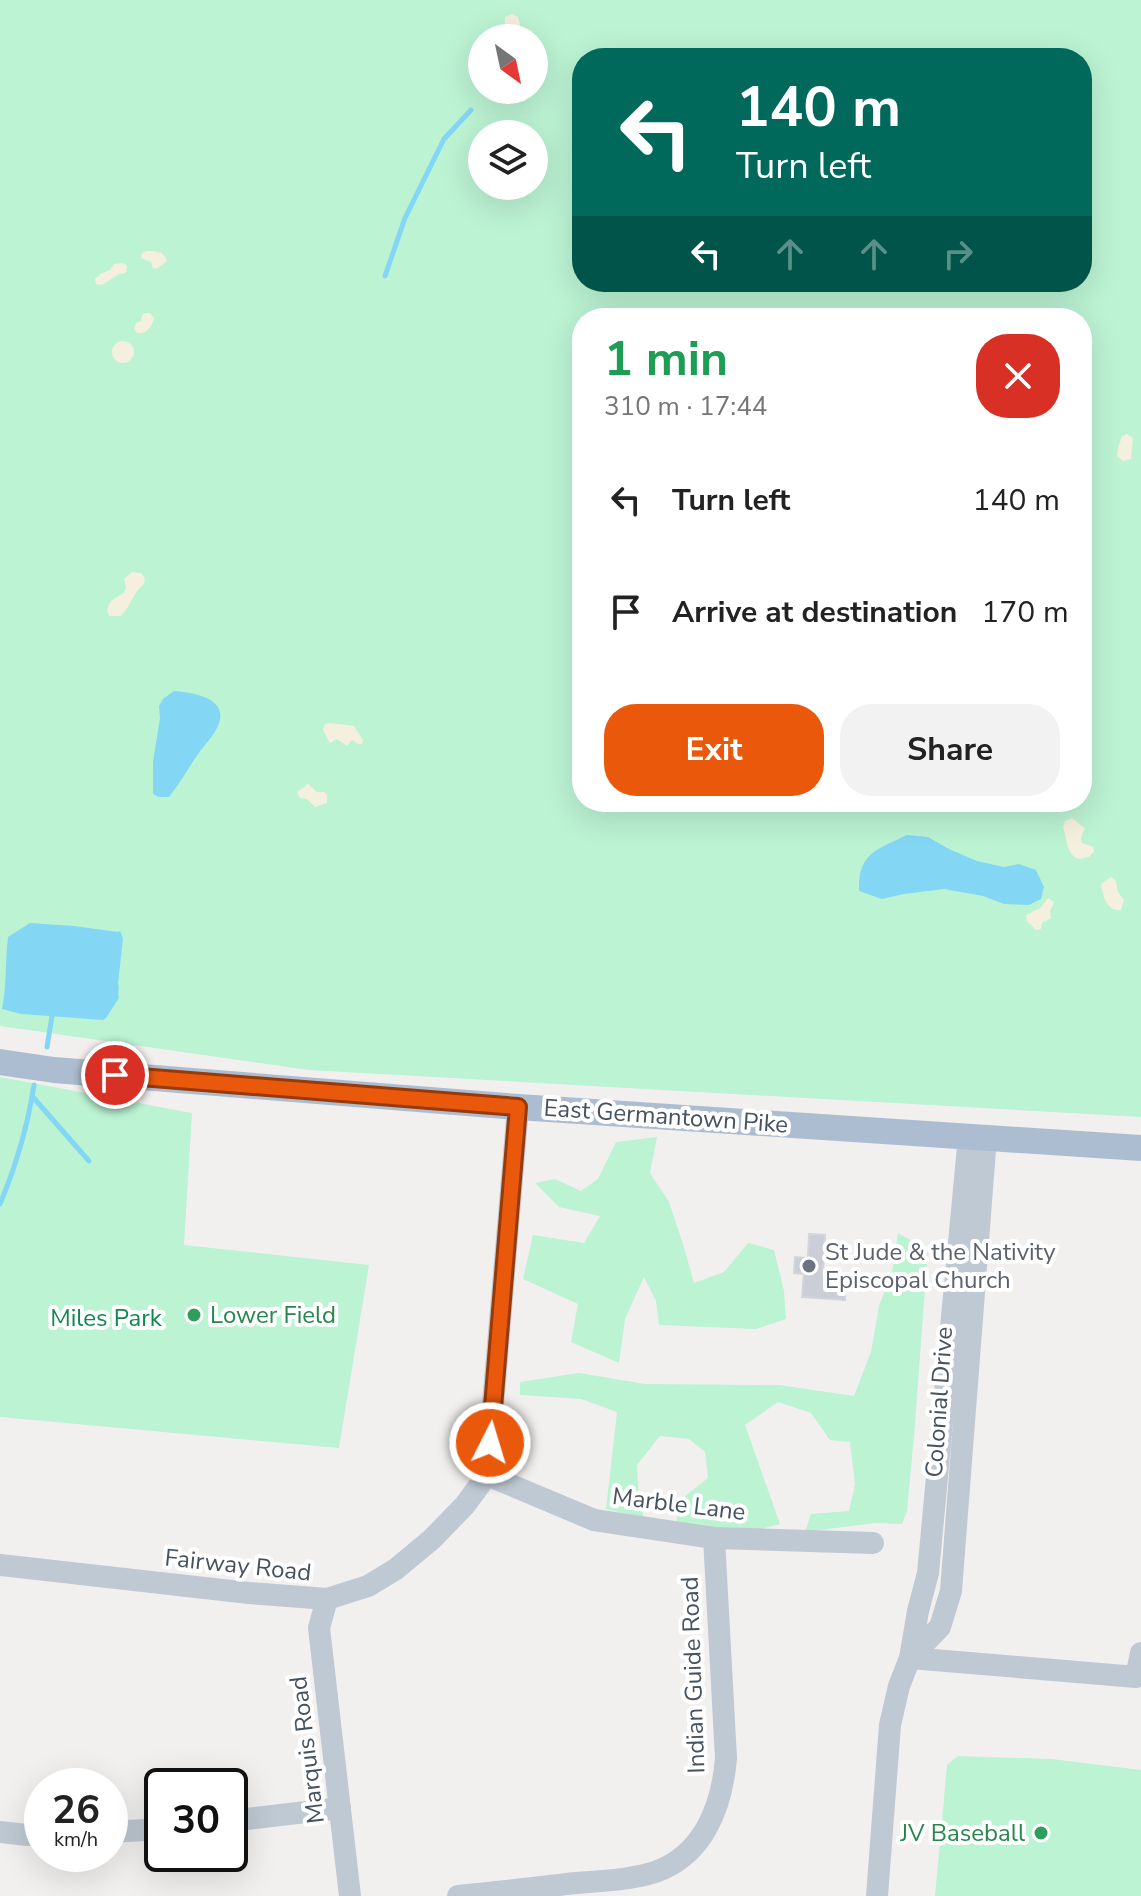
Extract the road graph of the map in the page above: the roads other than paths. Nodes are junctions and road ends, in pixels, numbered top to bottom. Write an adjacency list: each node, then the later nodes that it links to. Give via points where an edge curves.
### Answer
1 (0, 1062): 2 (main road, East Germantown Pike)
2 (518, 1107): 3 (main road, East Germantown Pike); 5 (street)
3 (977, 1136): 4 (main road, East Germantown Pike); 11 (street, Colonial Drive, via 951,1591 940,1627)
4 (1141, 1148)
5 (487, 1475): 6 (street, Marble Lane, via 594,1520); 9 (street, Fairway Road, via 465,1505 396,1569 368,1586)
6 (714, 1538): 7 (street, Marble Lane); 18 (street, Indian Guide Road, via 726,1758 716,1811 707,1829 683,1856 654,1872)
7 (873, 1543)
8 (0, 1565): 9 (street, Fairway Road)
9 (327, 1599): 13 (street, Marquis Road, via 319,1628)
10 (1141, 1653): 12 (street)
11 (910, 1658): 12 (street); 19 (street, Colonial Drive, via 890,1725)
12 (1138, 1677)
13 (340, 1808): 14 (street); 17 (street, Marquis Road)
14 (248, 1819)
15 (0, 1832): 16 (street)
16 (24, 1835)
17 (350, 1896)
18 (458, 1896)
19 (877, 1896)

